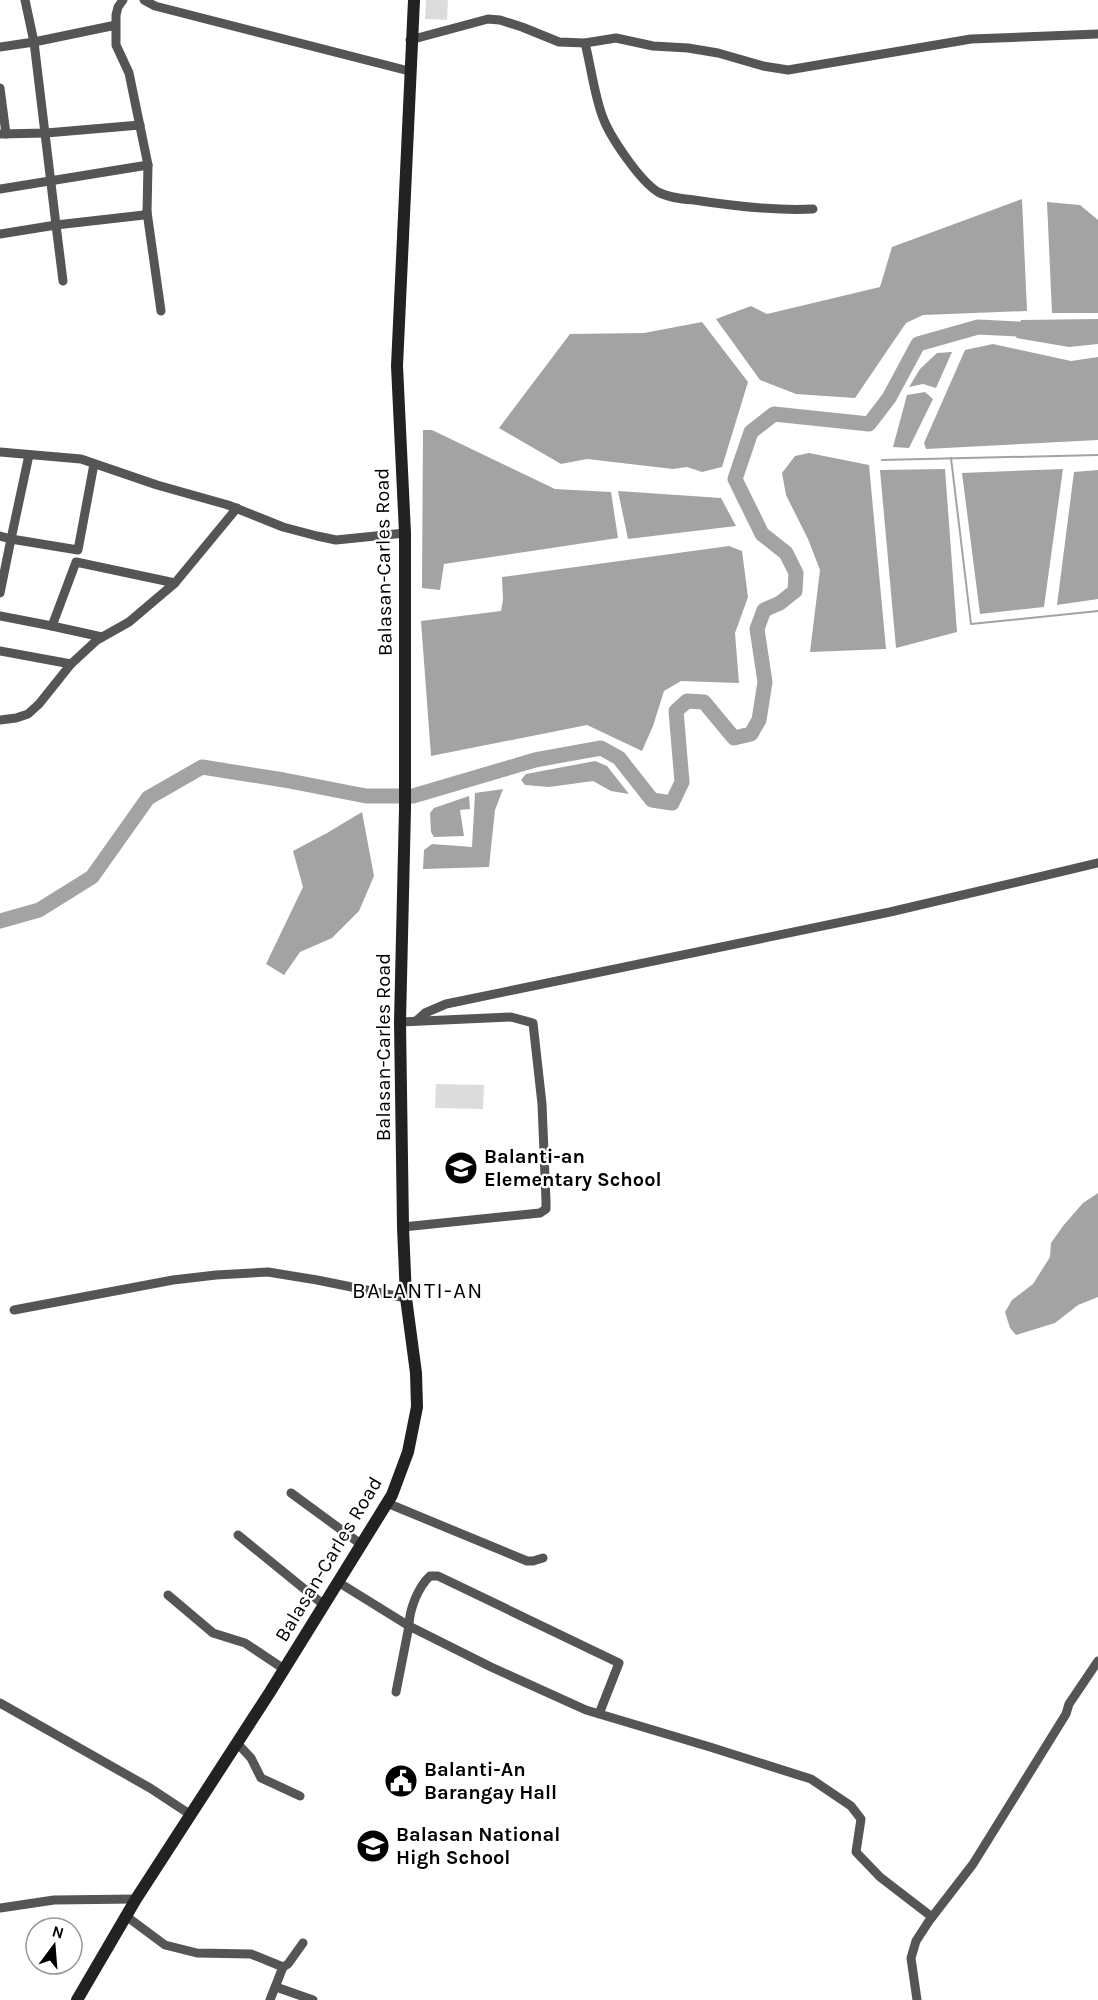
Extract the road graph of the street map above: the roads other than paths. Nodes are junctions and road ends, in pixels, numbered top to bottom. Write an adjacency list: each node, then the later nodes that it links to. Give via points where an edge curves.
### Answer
1 (25, 0): 8 (street)
2 (123, 0): 5 (street)
3 (144, 0): 11 (street)
4 (414, 0): 7 (main road, Balasan-Carles Road)
5 (116, 25): 8 (street); 13 (street, via 116,45 129,74)
6 (1098, 34): 9 (street, via 971,39 788,70 718,53 616,38)
7 (410, 40): 9 (street, via 488,19 511,23 559,42); 11 (main road, Balasan-Carles Road)
8 (34, 42): 10 (street); 15 (street)
9 (585, 44): 19 (street, via 602,116 621,150 658,192 733,205)
10 (0, 47)
11 (409, 71): 29 (main road, Balasan-Carles Road, via 397,366)
12 (0, 88): 14 (street)
13 (140, 125): 15 (street); 16 (street)
14 (3, 134): 15 (street)
15 (46, 134): 17 (street)
16 (148, 165): 17 (street); 20 (street)
17 (51, 182): 18 (street); 21 (street)
18 (0, 189)
19 (813, 209)
20 (147, 212): 21 (street); 24 (street)
21 (56, 225): 22 (street); 23 (street)
22 (0, 234)
23 (63, 281)
24 (161, 311)
25 (0, 452): 26 (street)
26 (29, 455): 27 (street, via 81,459); 31 (street)
27 (94, 464): 28 (street); 32 (street)
28 (237, 508): 29 (street, via 283,527 336,540); 34 (street)
29 (405, 533): 44 (main road, Balasan-Carles Road)
30 (0, 536): 31 (street)
31 (11, 539): 32 (street); 35 (street)
32 (78, 550): 33 (street)
33 (76, 562): 34 (street); 37 (street)
34 (175, 583): 38 (street, via 129,622)
35 (0, 593)
36 (0, 616): 37 (street)
37 (52, 626): 38 (street)
38 (102, 637): 40 (street)
39 (0, 651): 40 (street)
40 (71, 664): 41 (street, via 28,714)
41 (0, 720)
42 (1098, 863): 43 (street, via 890,912 446,1004)
43 (416, 1021): 44 (street); 45 (street, via 512,1017 533,1023 542,1104 546,1209 540,1213)
44 (400, 1022): 45 (main road, Balasan-Carles Road)
45 (403, 1227): 46 (main road, Balasan-Carles Road)
46 (406, 1298): 47 (street, via 268,1272 173,1280); 49 (main road, Balasan-Carles Road, via 417,1407 408,1452)
47 (14, 1310)
48 (291, 1493): 51 (street)
49 (387, 1503): 51 (main road, Balasan-Carles Road); 52 (street, via 526,1561)
50 (238, 1535): 55 (street)
51 (362, 1545): 53 (main road, Balasan-Carles Road)
52 (543, 1558)
53 (338, 1582): 55 (main road, Balasan-Carles Road); 56 (street)
54 (168, 1595): 58 (street, via 213,1633 245,1643)
55 (324, 1605): 58 (main road, Balasan-Carles Road)
56 (409, 1626): 59 (street); 61 (street); 61 (street, via 409,1615 425,1581 430,1576 444,1578 619,1663)
57 (1098, 1661): 68 (street, via 974,1864)
58 (284, 1669): 62 (main road, Balasan-Carles Road)
59 (396, 1692)
60 (0, 1703): 64 (street)
61 (599, 1714): 68 (street, via 811,1779 851,1806 861,1819 856,1852 880,1877)
62 (237, 1743): 63 (street, via 251,1758 261,1778); 64 (main road, Balasan-Carles Road)
63 (300, 1797)
64 (191, 1815): 65 (main road, Balasan-Carles Road)
65 (136, 1899): 66 (street, via 54,1900); 67 (main road, Balasan-Carles Road)
66 (0, 1908)
67 (126, 1916): 70 (street, via 165,1945 197,1953 251,1954); 72 (main road, Balasan-Carles Road)
68 (932, 1917): 75 (street, via 916,1941 911,1958)
69 (303, 1943): 70 (street)
70 (284, 1967): 71 (street)
71 (276, 1987): 73 (street); 74 (street)
72 (77, 2000)
73 (270, 2000)
74 (313, 2000)
75 (917, 2000)

